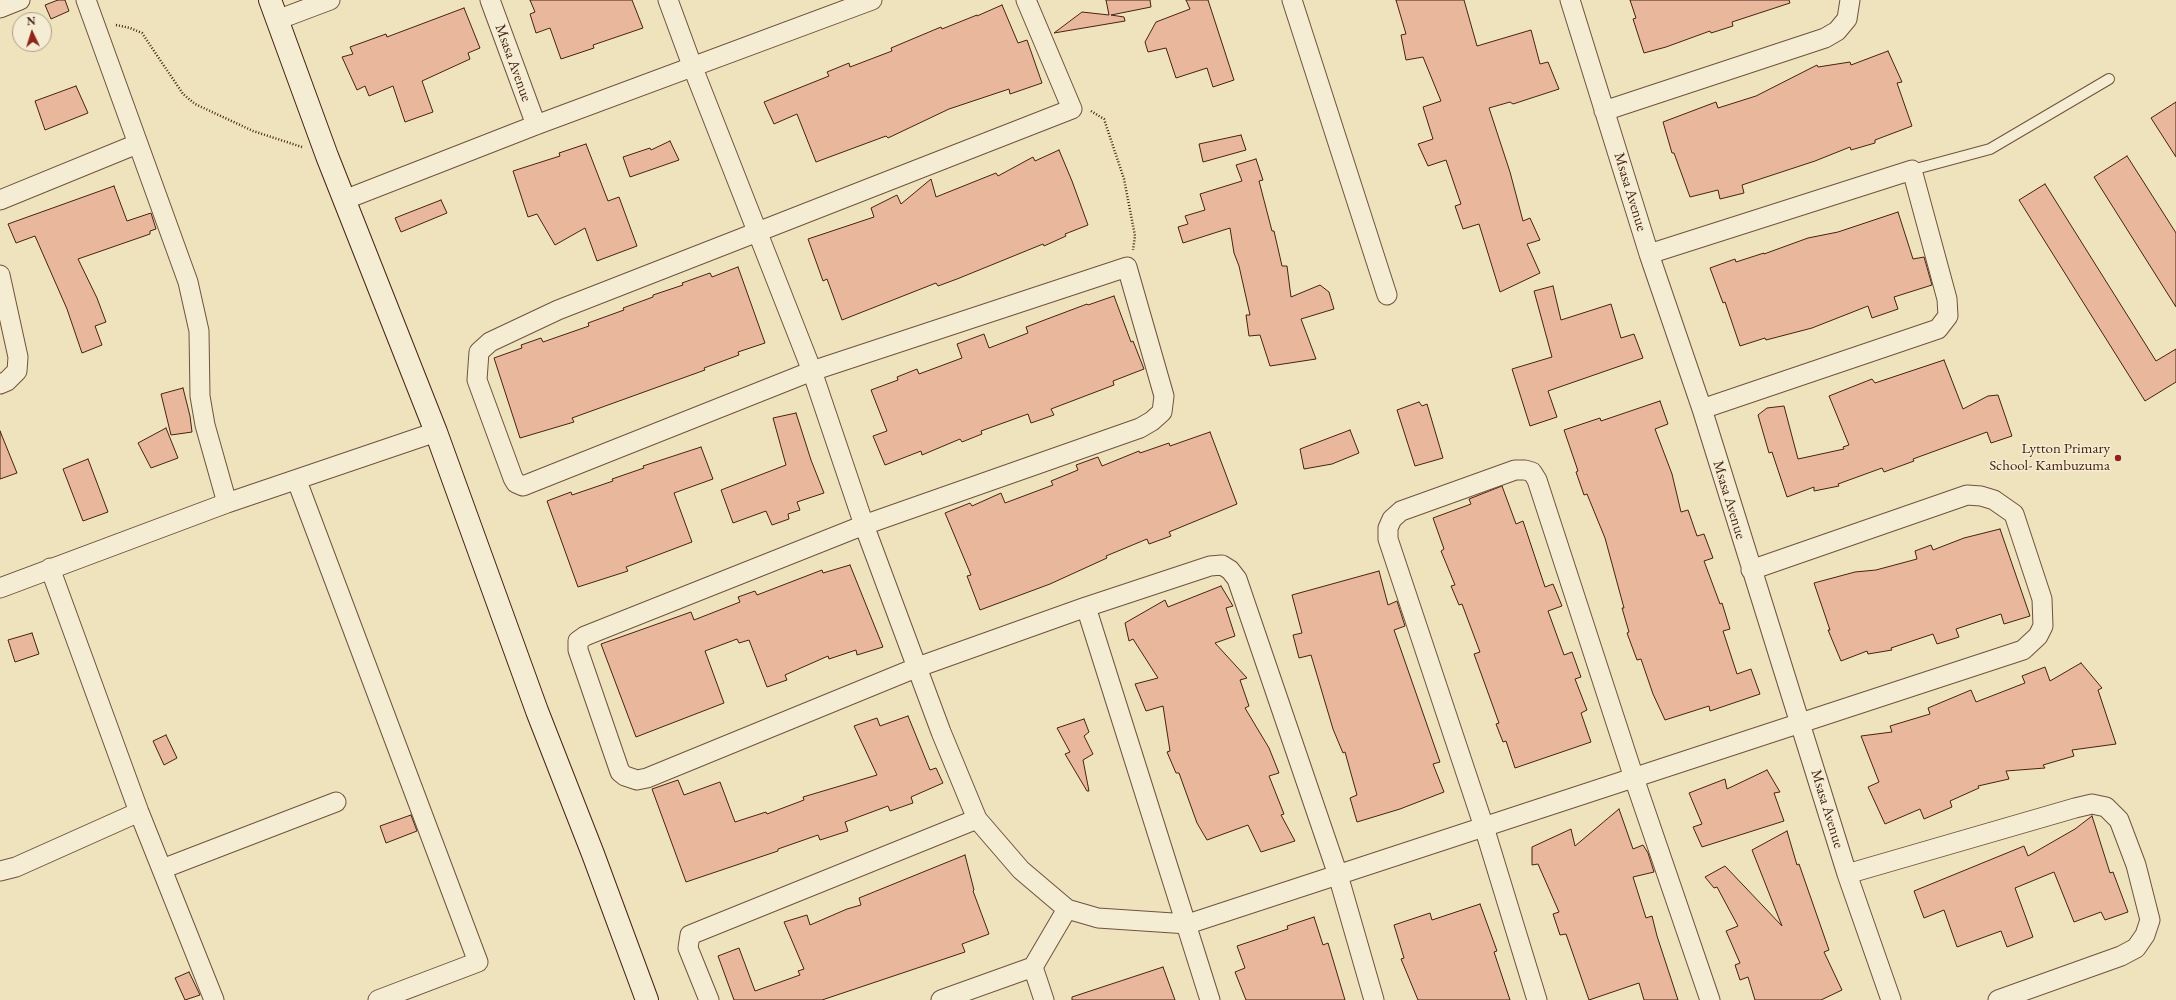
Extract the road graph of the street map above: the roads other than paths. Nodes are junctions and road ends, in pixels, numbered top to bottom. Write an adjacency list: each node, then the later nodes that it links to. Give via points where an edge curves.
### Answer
1 (20, 0): 13 (street)
2 (86, 0): 19 (street)
3 (270, 0): 14 (street)
4 (330, 0): 14 (street)
5 (490, 0): 18 (street, Msasa Avenue)
6 (668, 0): 15 (street)
7 (872, 0): 12 (street)
8 (1026, 0): 23 (street, via 1072,109)
9 (1292, 0): 26 (street)
10 (1570, 0): 17 (street, Msasa Avenue)
11 (1850, 0): 17 (street, via 1847,19 1837,31 1824,38)
12 (835, 7): 15 (street)
13 (0, 8)
14 (277, 20): 22 (street)
15 (693, 68): 18 (street); 23 (street)
16 (2109, 79): 20 (lane, via 1990,149)
17 (1604, 111): 24 (street, Msasa Avenue)
18 (536, 125): 22 (street)
19 (137, 144): 21 (street); 32 (street, via 188,282 199,331 200,396 205,425)
20 (1912, 170): 24 (street); 29 (street, via 1947,299 1948,316 1938,329)
21 (0, 200)
22 (344, 200): 30 (street)
23 (759, 231): 27 (street); 27 (street, via 558,310 490,342 479,352 477,380 513,478 519,485 529,484)
24 (1649, 254): 29 (street, Msasa Avenue)
25 (0, 275): 28 (street, via 18,357 17,371)
26 (1387, 295)
27 (812, 370): 33 (street); 33 (street, via 1127,267 1164,396 1162,412 1140,428)
28 (0, 384)
29 (1702, 409): 35 (street, Msasa Avenue)
30 (436, 432): 31 (street); 54 (street, via 536,711)
31 (297, 481): 32 (street); 53 (street, via 478,962)
32 (227, 503): 34 (street)
33 (864, 525): 38 (street); 38 (street, via 578,641 578,650 620,772 637,780 647,778)
34 (50, 568): 36 (street); 42 (street)
35 (1750, 570): 39 (street, Msasa Avenue); 39 (street, via 1967,495 1994,500 2014,514 2042,600 2043,626 2038,636 2023,650)
36 (0, 588)
37 (1086, 606): 38 (street); 48 (street, via 1210,566 1222,565 1230,570 1237,579); 50 (street)
38 (918, 667): 43 (street, via 941,732)
39 (1800, 722): 40 (street); 47 (street, Msasa Avenue)
40 (1634, 778): 44 (street); 44 (street, via 1537,480 1532,472 1515,470 1401,511 1392,519 1388,528 1388,539); 61 (street)
41 (336, 802): 45 (street)
42 (139, 812): 45 (street); 46 (street, via 16,867)
43 (977, 819): 49 (street, via 1021,870); 55 (street, via 690,935 688,948)
44 (1484, 828): 48 (street); 60 (street)
45 (162, 869): 52 (street)
46 (0, 871)
47 (1847, 874): 62 (street, Msasa Avenue); 63 (street, via 2076,808 2092,804 2106,807 2119,820 2136,865 2150,920 2145,935 2136,948 2121,956)
48 (1338, 875): 50 (street); 59 (street)
49 (1067, 909): 50 (street, via 1098,918); 51 (street)
50 (1188, 924): 58 (street)
51 (1033, 967): 56 (street); 57 (street)
52 (214, 1000)
53 (378, 1000)
54 (647, 1000)
55 (709, 1000)
56 (941, 1000)
57 (1044, 1000)
58 (1210, 1000)
59 (1374, 1000)
60 (1537, 1000)
61 (1710, 1000)
62 (1890, 1000)
63 (1998, 1000)

